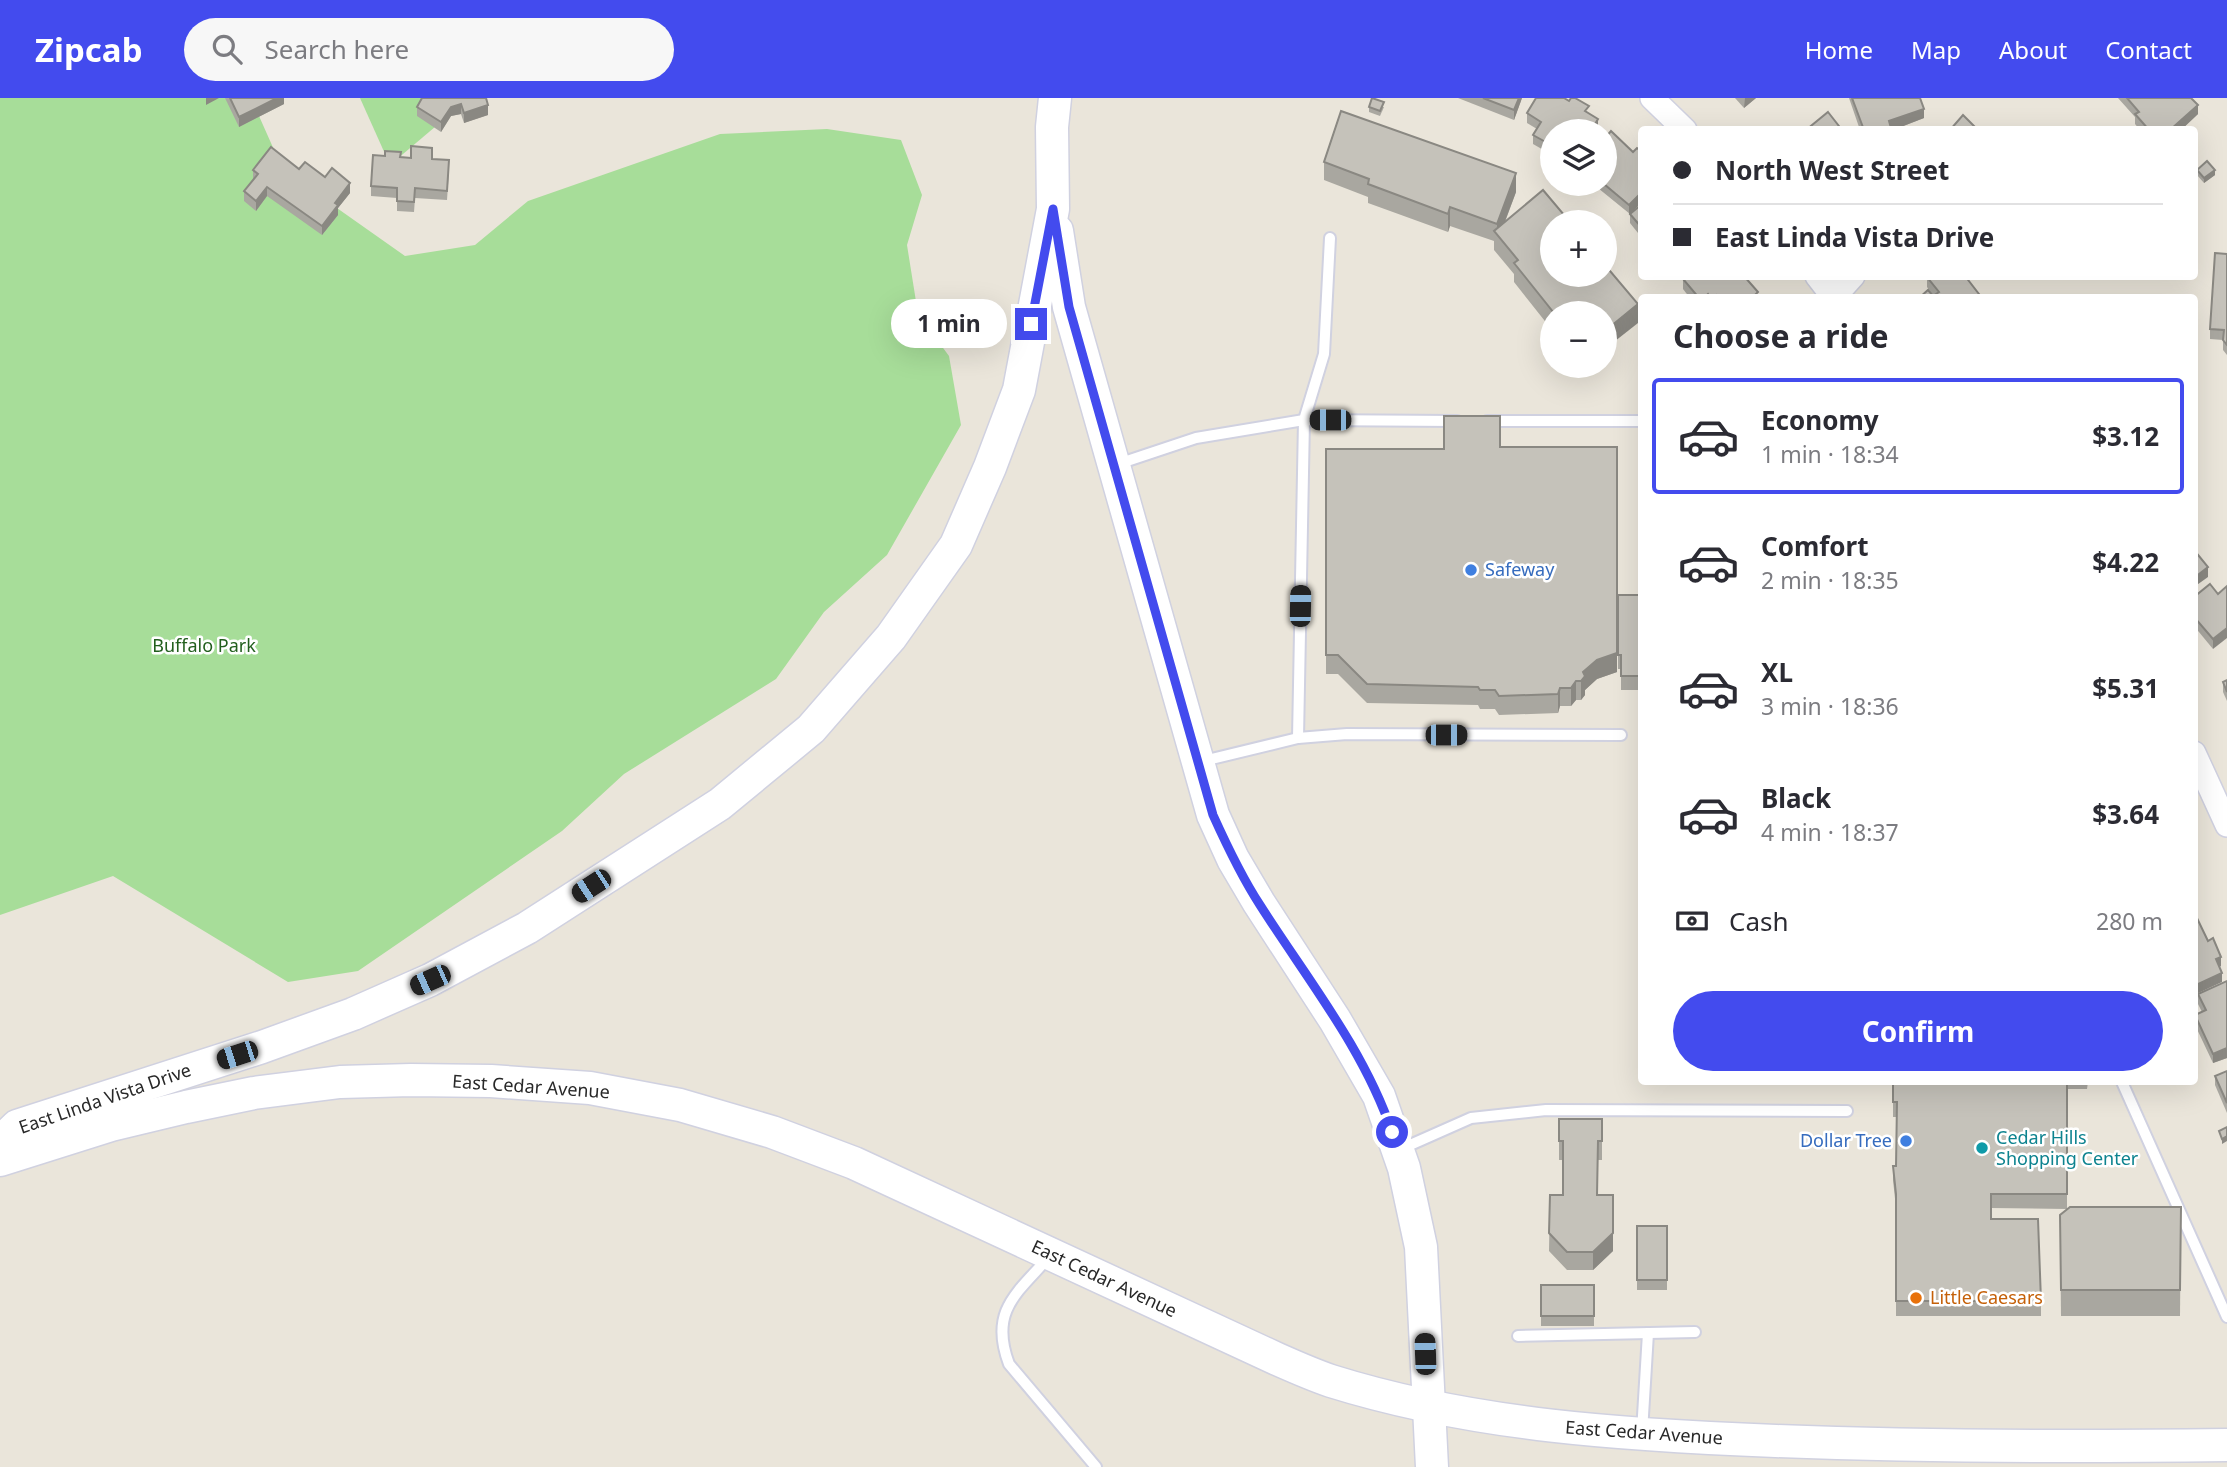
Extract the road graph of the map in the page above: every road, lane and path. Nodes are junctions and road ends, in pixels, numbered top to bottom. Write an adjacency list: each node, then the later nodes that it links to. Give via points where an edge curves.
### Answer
1 (1055, 98): 4 (street, East Linda Vista Drive)
2 (1652, 98): 3 (street)
3 (1681, 126)
4 (1053, 209): 14 (street, via 1069,307); 22 (street, East Linda Vista Drive, via 1018,390 956,545 891,638 811,729 720,804 527,928 430,980 262,1047 17,1126)
5 (1330, 238): 10 (lane, via 1324,354)
6 (1820, 280): 8 (street)
7 (1849, 280): 9 (street)
8 (1832, 294)
9 (1837, 294)
10 (1304, 420): 11 (lane); 14 (lane, via 1196,438); 16 (lane)
11 (1466, 421)
12 (1480, 421): 13 (lane)
13 (1638, 421)
14 (1112, 466): 18 (street)
15 (1621, 735): 16 (lane, via 1348,734)
16 (1298, 738): 18 (lane)
17 (2198, 762): 19 (street)
18 (1197, 763): 23 (street, via 1233,859 1363,1066 1380,1096)
19 (2227, 825)
20 (2123, 1085): 26 (lane)
21 (1847, 1111): 23 (lane, via 1546,1110 1471,1118)
22 (0, 1143)
23 (1398, 1150): 30 (street, via 1421,1247)
24 (0, 1160): 25 (street, East Cedar Avenue, via 111,1125 254,1093 315,1085 411,1080 590,1088 680,1105 772,1132 854,1163)
25 (1051, 1254): 30 (street, East Cedar Avenue, via 1329,1381); 34 (lane, via 1013,1296 1000,1332 1002,1346 1009,1364)
26 (2227, 1317)
27 (1695, 1332): 28 (lane)
28 (1648, 1333): 29 (lane); 31 (lane)
29 (1518, 1336)
30 (1427, 1406): 31 (street, East Cedar Avenue, via 1561,1427); 35 (street)
31 (1642, 1434): 33 (street, East Cedar Avenue)
32 (2227, 1445): 33 (street, East Cedar Avenue)
33 (2092, 1457)
34 (1096, 1467)
35 (1432, 1467)

